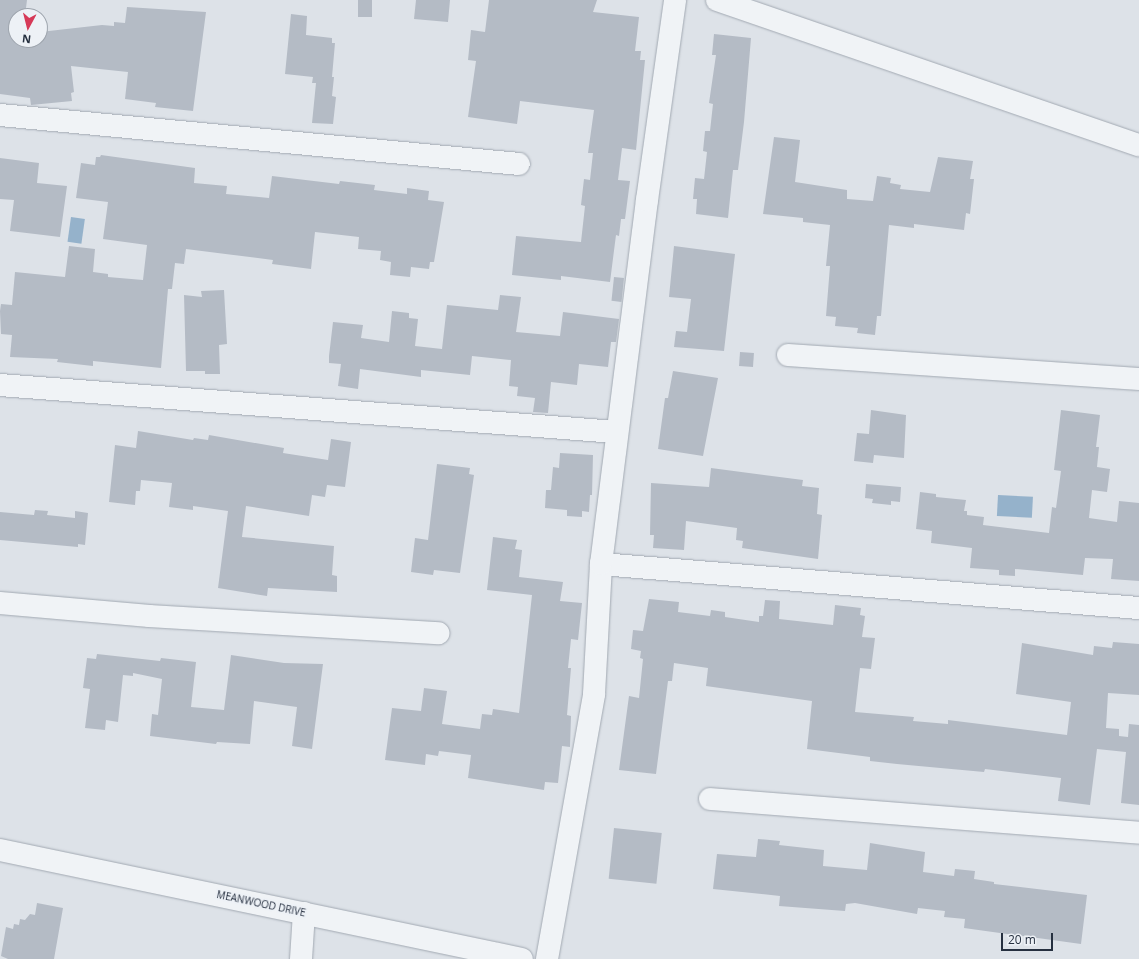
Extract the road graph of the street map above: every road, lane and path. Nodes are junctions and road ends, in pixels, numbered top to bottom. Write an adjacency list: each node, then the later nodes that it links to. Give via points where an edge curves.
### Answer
1 (675, 0): 9 (street)
2 (717, 0): 4 (street)
3 (0, 115): 5 (street)
4 (1139, 145)
5 (519, 164)
6 (788, 355): 7 (street)
7 (1139, 379)
8 (0, 385): 9 (street)
9 (617, 432): 10 (street)
10 (601, 564): 12 (street); 20 (street, via 594,694)
11 (0, 603): 13 (street, via 149,616)
12 (1139, 608)
13 (438, 633)
14 (710, 799): 15 (street)
15 (1139, 833)
16 (0, 850): 17 (street, MEANWOOD DRIVE)
17 (304, 913): 18 (street); 19 (street, MEANWOOD DRIVE)
18 (301, 959)
19 (522, 959)
20 (547, 959)

